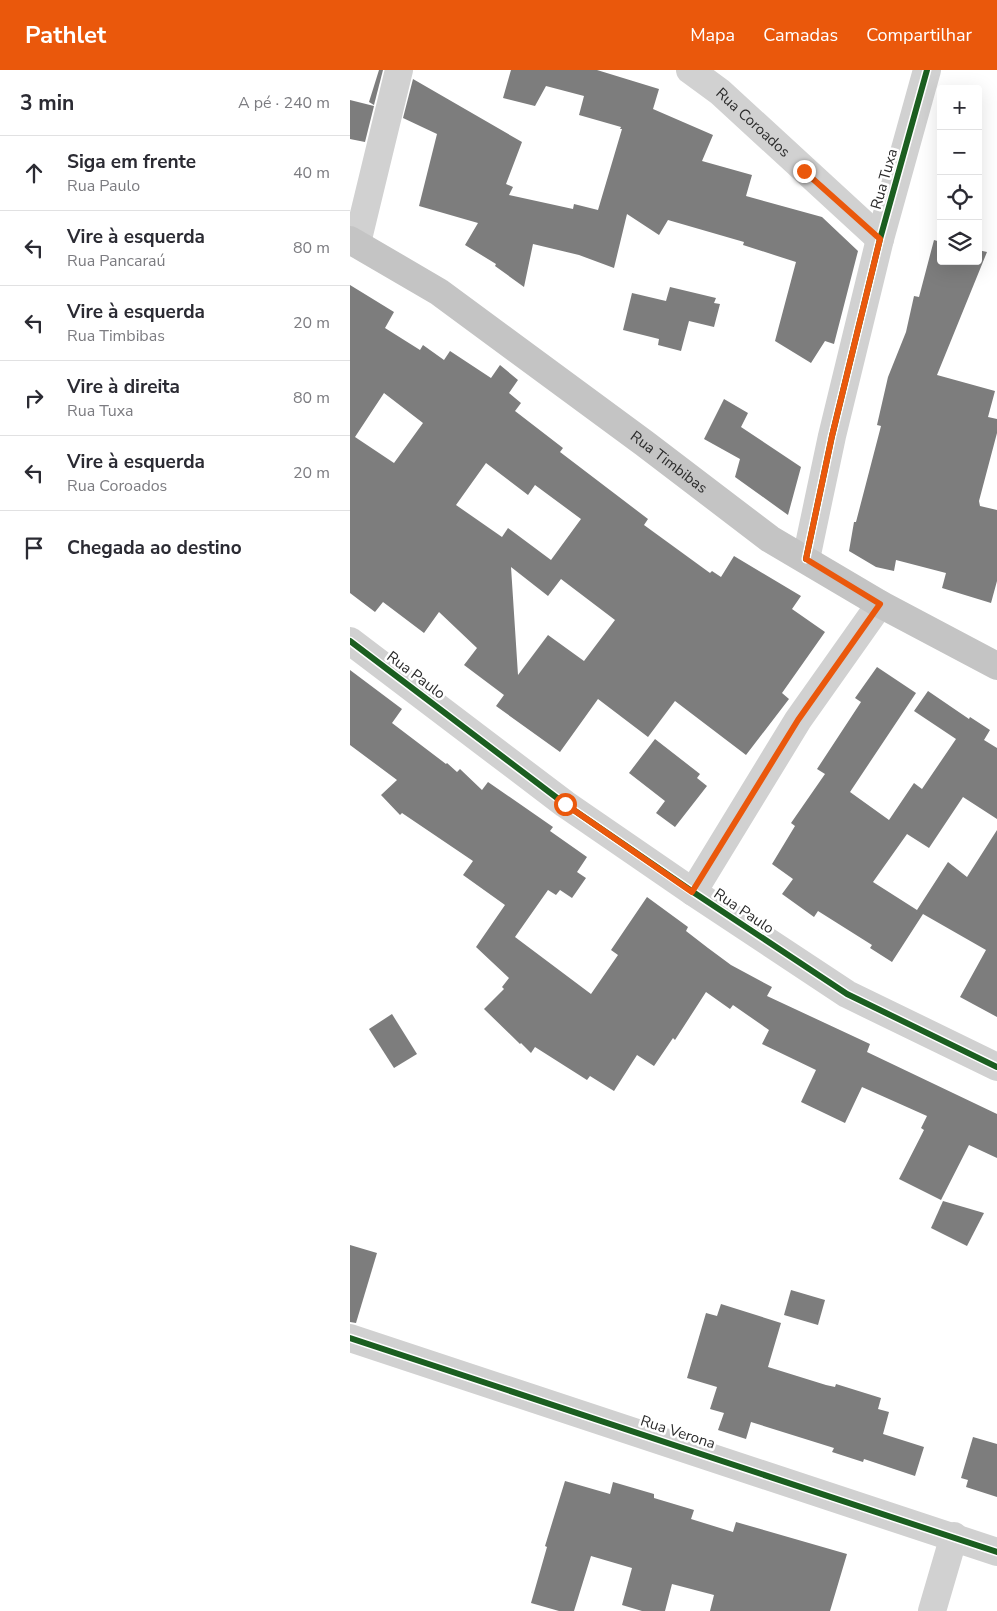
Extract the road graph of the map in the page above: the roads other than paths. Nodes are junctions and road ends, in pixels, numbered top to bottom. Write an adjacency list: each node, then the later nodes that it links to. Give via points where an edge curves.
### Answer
1 (399, 70): 5 (street)
2 (690, 70): 4 (street, Rua Coroados, via 720,92)
3 (927, 70): 4 (street, Rua Tuxa)
4 (880, 239): 6 (street, Rua Tuxa)
5 (353, 242): 6 (main road, Rua Timbibas, via 439,292 770,539)
6 (806, 559): 7 (main road, Rua Timbibas)
7 (880, 604): 9 (main road, Rua Timbibas); 10 (street, via 798,720)
8 (350, 641): 10 (street, Rua Paulo, via 565,804)
9 (997, 666)
10 (692, 892): 11 (street, Rua Paulo, via 847,994)
11 (997, 1067)
12 (350, 1338): 13 (street, Rua Verona)
13 (954, 1536): 14 (street, Rua Verona); 15 (street)
14 (997, 1552)
15 (932, 1611)

